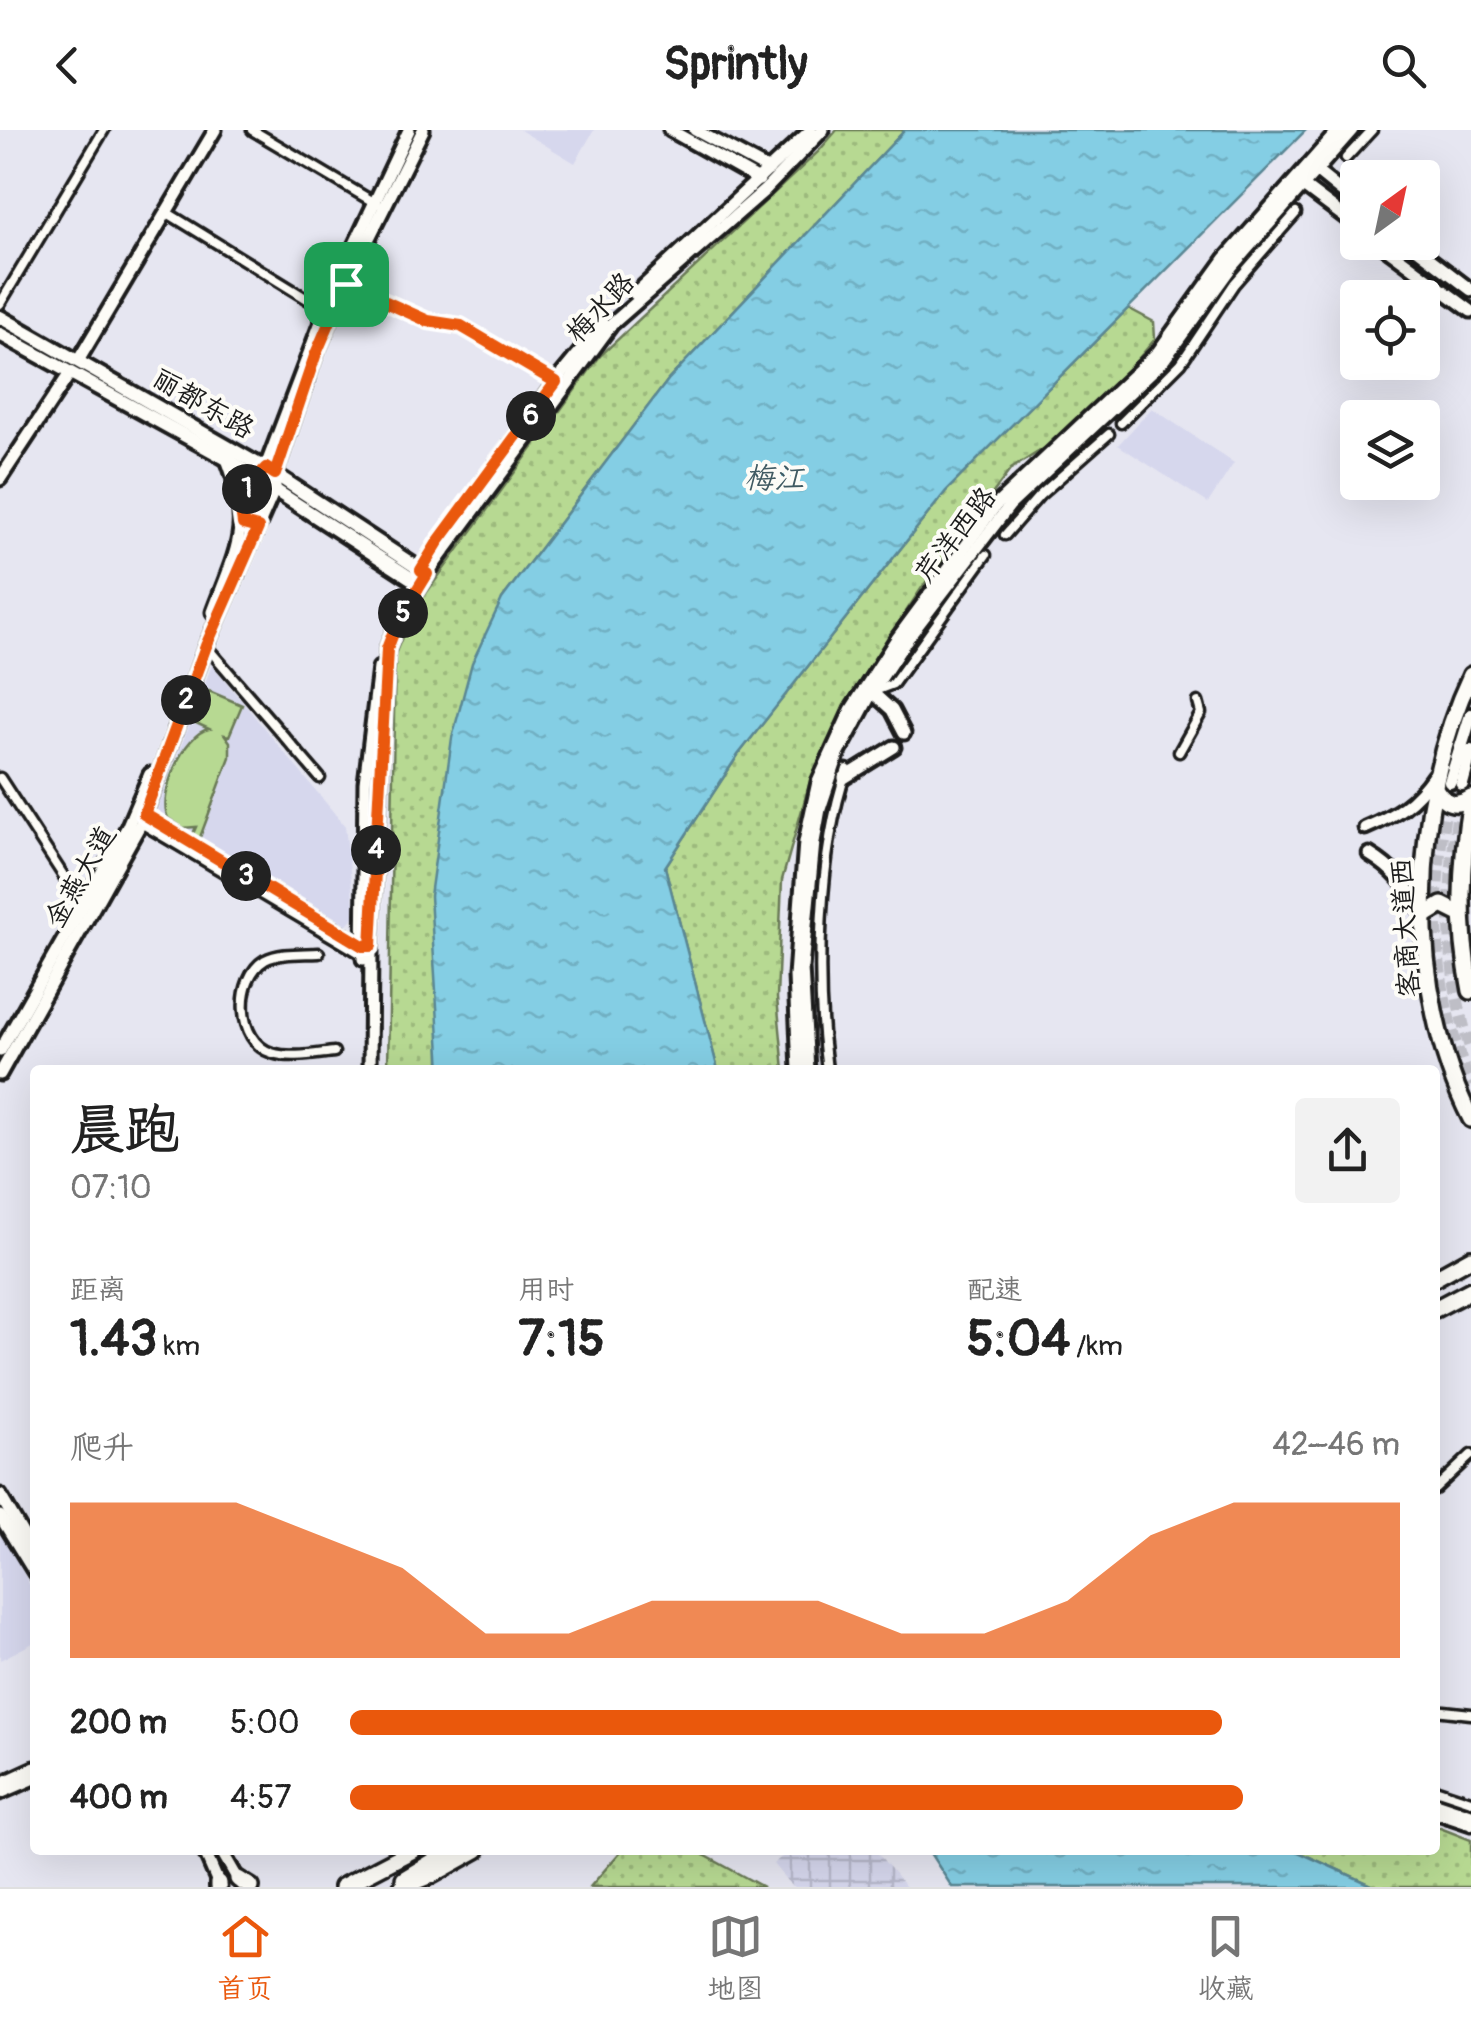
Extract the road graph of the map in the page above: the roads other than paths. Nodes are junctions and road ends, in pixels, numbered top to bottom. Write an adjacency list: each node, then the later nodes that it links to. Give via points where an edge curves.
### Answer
1 (104, 130): 26 (street)
2 (214, 130): 19 (main road)
3 (252, 130): 18 (street)
4 (409, 130): 18 (main road)
5 (422, 130): 18 (main road)
6 (670, 130): 15 (main road)
7 (695, 130): 15 (main road)
8 (811, 130): 15 (main road, 梅水路)
9 (822, 130): 43 (main road, 梅水路, via 765,190 612,324)
10 (1339, 130): 14 (main road, 芹洋西路)
11 (1352, 130): 14 (main road, 芹洋西路)
12 (1372, 130): 13 (street)
13 (1346, 158)
14 (1312, 168): 16 (main road, 芹洋西路); 17 (main road)
15 (764, 175): 32 (main road, 梅水路, via 606,321)
16 (1299, 182): 21 (main road); 46 (main road, 芹洋西路, via 1162,361 1000,517); 69 (main road, 芹洋西路, via 1226,259 1148,362 990,513 851,710 818,782 805,842 795,976)
17 (1340, 191)
18 (378, 205): 24 (main road); 36 (main road, via 308,351)
19 (166, 212): 27 (street); 31 (main road)
20 (1296, 213): 33 (street, via 1234,284 1181,363)
21 (1340, 213)
22 (1402, 260): 28 (main road)
23 (1432, 260): 25 (main road)
24 (346, 284): 32 (street, via 428,321 461,326); 36 (main road)
25 (1471, 290)
26 (0, 304)
27 (317, 305)
28 (1471, 311)
29 (0, 316): 31 (main road, 丽都东路)
30 (0, 334): 31 (main road, 丽都东路)
31 (74, 367): 35 (main road, 丽都东路); 36 (main road, 丽都东路); 37 (main road)
32 (556, 382): 43 (main road, 梅水路)
33 (1121, 423)
34 (1109, 434): 41 (street)
35 (227, 459): 36 (main road, 丽都东路); 38 (main road, 金燕大道)
36 (269, 477): 38 (main road); 40 (main road, 金燕大道); 43 (main road, 丽都东路)
37 (0, 480)
38 (239, 496): 39 (main road, 金燕大道)
39 (243, 524): 40 (main road); 60 (main road, 金燕大道, via 140,800)
40 (258, 528): 44 (main road, 金燕大道)
41 (1005, 535)
42 (986, 555): 46 (street, via 893,684)
43 (421, 578): 63 (main road, 梅水路, via 382,642 365,783)
44 (206, 646): 55 (street); 57 (main road, 金燕大道)
45 (1471, 675): 56 (highway, 客商大道西)
46 (872, 692): 49 (main road); 70 (main road, 芹洋西路, via 838,756 814,842 802,968)
47 (1198, 702): 52 (street, via 1200,713)
48 (1471, 714): 56 (main road)
49 (904, 733)
50 (894, 747): 53 (main road)
51 (1471, 751): 56 (main road)
52 (1179, 752)
53 (845, 774): 71 (street, via 832,821 822,942)
54 (0, 778): 60 (street)
55 (320, 778)
56 (1454, 788): 58 (main road, via 1420,796); 61 (highway, 客商大道西, via 1425,849); 62 (highway)
57 (142, 819): 63 (street); 72 (main road, 金燕大道)
58 (1365, 828)
59 (1369, 854): 61 (main road, via 1406,884)
60 (82, 906): 66 (main road, 金燕大道)
61 (1424, 916): 62 (highway, via 1442,905); 73 (highway, 客商大道西, via 1433,1002)
62 (1465, 922): 65 (highway)
63 (367, 951): 68 (main road, 梅水路)
64 (319, 953): 67 (street, via 284,955 254,970 244,1016 262,1048 274,1054)
65 (1471, 992)
66 (0, 1051)
67 (334, 1052)
68 (367, 1065)
69 (799, 1065)
70 (808, 1065)
71 (827, 1065)
72 (0, 1074)
73 (1471, 1119)
74 (1470, 1258): 75 (highway)
75 (1440, 1275)
76 (1471, 1290): 77 (highway)
77 (1440, 1306)
78 (1471, 1456): 79 (street)
79 (1440, 1485)
80 (0, 1495): 82 (main road)
81 (0, 1516): 83 (main road)
82 (30, 1547)
83 (30, 1564)
84 (1440, 1711): 85 (street)
85 (1471, 1714)
86 (30, 1770): 88 (main road)
87 (30, 1780): 90 (main road)
88 (0, 1784)
89 (1440, 1790): 91 (street)
90 (0, 1793)
91 (1471, 1801)
92 (1440, 1805): 94 (main road)
93 (1440, 1814): 95 (main road)
94 (1471, 1816)
95 (1471, 1824)
96 (206, 1855): 103 (main road)
97 (224, 1855): 103 (main road); 104 (main road)
98 (390, 1855): 102 (highway)
99 (403, 1855): 102 (highway)
100 (443, 1855): 106 (highway)
101 (468, 1855): 107 (highway)
102 (376, 1868): 105 (highway)
103 (217, 1881)
104 (244, 1884)
105 (342, 1887)
106 (392, 1887)
107 (402, 1887)

